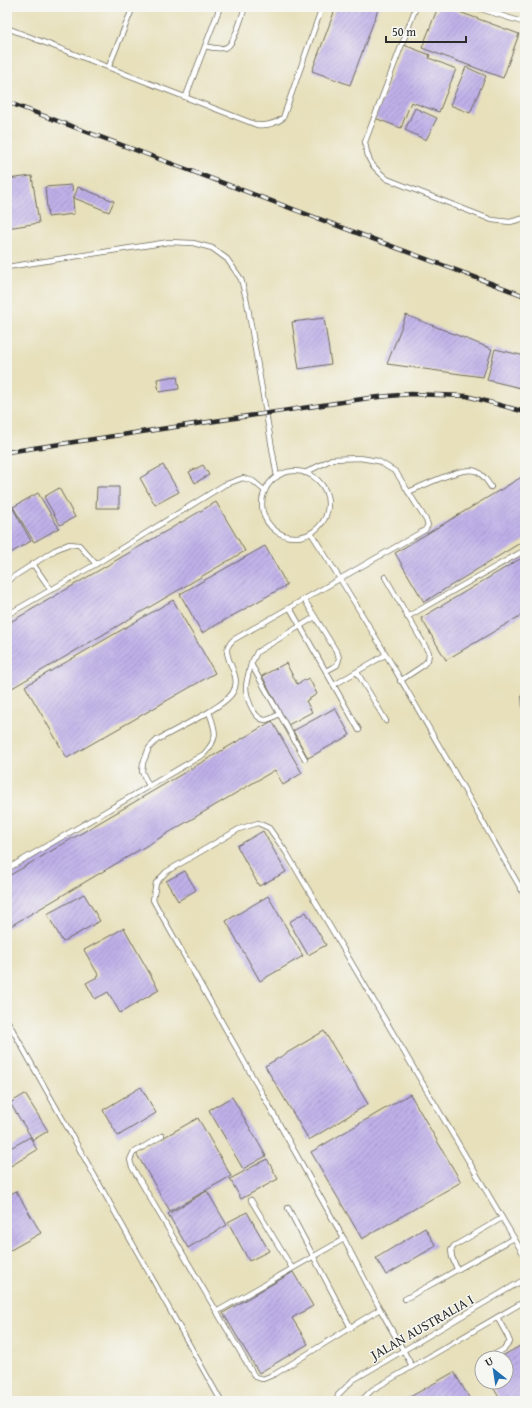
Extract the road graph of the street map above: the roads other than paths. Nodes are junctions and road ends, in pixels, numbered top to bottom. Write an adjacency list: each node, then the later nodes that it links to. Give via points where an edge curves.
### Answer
1 (133, 7): 10 (lane)
2 (220, 7): 9 (lane)
3 (245, 7): 9 (lane, via 232,42 218,49)
4 (322, 7): 11 (lane, via 283,118 265,126 257,125)
5 (416, 7): 12 (lane, via 365,142 367,157 373,167 387,179 492,220 510,222)
6 (475, 7): 7 (lane)
7 (525, 23)
8 (7, 28): 10 (lane)
9 (205, 46): 11 (lane)
10 (109, 66): 11 (lane)
11 (186, 96)
12 (525, 218)
13 (7, 267): 15 (lane, via 169,242 193,242 212,248 227,259 241,279 247,302)
14 (305, 473): 15 (lane, via 288,472); 18 (lane, via 332,459 360,458 378,461 396,472); 19 (lane, via 315,478 322,486 328,501 325,517)
15 (277, 477): 17 (lane)
16 (490, 487): 18 (lane, via 478,472 469,470 446,476)
17 (265, 491): 19 (lane, via 263,511 273,528 291,537); 22 (lane, via 254,481 243,478 224,485)
18 (408, 492): 24 (lane, via 426,520 428,525 425,530)
19 (310, 533): 24 (lane)
20 (525, 550): 31 (lane)
21 (33, 564): 22 (lane, via 69,544 79,545); 25 (lane); 26 (lane)
22 (96, 564): 26 (lane)
23 (385, 577): 31 (lane)
24 (340, 578): 27 (lane); 33 (lane)
25 (7, 581)
26 (51, 590): 29 (lane)
27 (304, 599): 28 (lane); 30 (lane)
28 (290, 608): 32 (lane); 41 (lane, via 228,645 226,652 234,670 233,692)
29 (7, 615)
30 (315, 617): 32 (lane); 35 (lane, via 338,654 336,665)
31 (407, 617): 37 (lane, via 429,653 428,660 421,668)
32 (300, 626): 34 (lane, via 257,652); 35 (lane)
33 (385, 655): 36 (lane); 37 (lane)
34 (251, 664): 42 (lane); 42 (lane, via 246,685 248,702 263,720)
35 (326, 671): 38 (lane)
36 (357, 672): 38 (lane); 43 (lane)
37 (400, 680): 48 (lane)
38 (334, 685): 44 (lane)
39 (525, 694): 40 (lane)
40 (525, 708)
41 (209, 712): 46 (lane, via 214,726 215,739 212,746 204,754); 46 (lane, via 157,740 149,748 142,772)
42 (279, 714): 45 (lane)
43 (386, 721)
44 (359, 730)
45 (305, 759)
46 (149, 786): 47 (lane)
47 (7, 869)
48 (525, 896)
49 (7, 1020): 70 (lane)
50 (162, 1136): 64 (lane, via 133,1154 130,1160 132,1167)
51 (251, 1200): 58 (lane)
52 (288, 1208): 56 (lane)
53 (502, 1218): 54 (lane); 55 (lane, via 286,852 270,828 258,823 239,829 166,872 156,883 152,900); 59 (lane, via 454,1246 451,1250)
54 (514, 1238): 57 (lane); 59 (lane)
55 (344, 1239): 56 (lane); 63 (lane)
56 (313, 1256): 58 (lane); 66 (lane)
57 (525, 1257)
58 (292, 1268): 64 (lane)
59 (457, 1270): 61 (lane)
60 (525, 1279): 67 (lane, JALAN AUSTRALIA I)
61 (405, 1298)
62 (525, 1301): 65 (lane, JALAN AUSTRALIA I)
63 (380, 1309): 66 (lane); 67 (lane)
64 (216, 1312): 66 (lane, via 255,1377 263,1379)
65 (497, 1317): 68 (lane, via 510,1342); 69 (lane, JALAN AUSTRALIA I)
66 (351, 1328)
67 (404, 1350): 69 (lane); 71 (lane, JALAN AUSTRALIA I, via 353,1380 338,1395)
68 (502, 1350)
69 (412, 1366): 72 (lane, JALAN AUSTRALIA I, via 372,1390)
70 (221, 1401)
71 (337, 1401)
72 (361, 1401)

